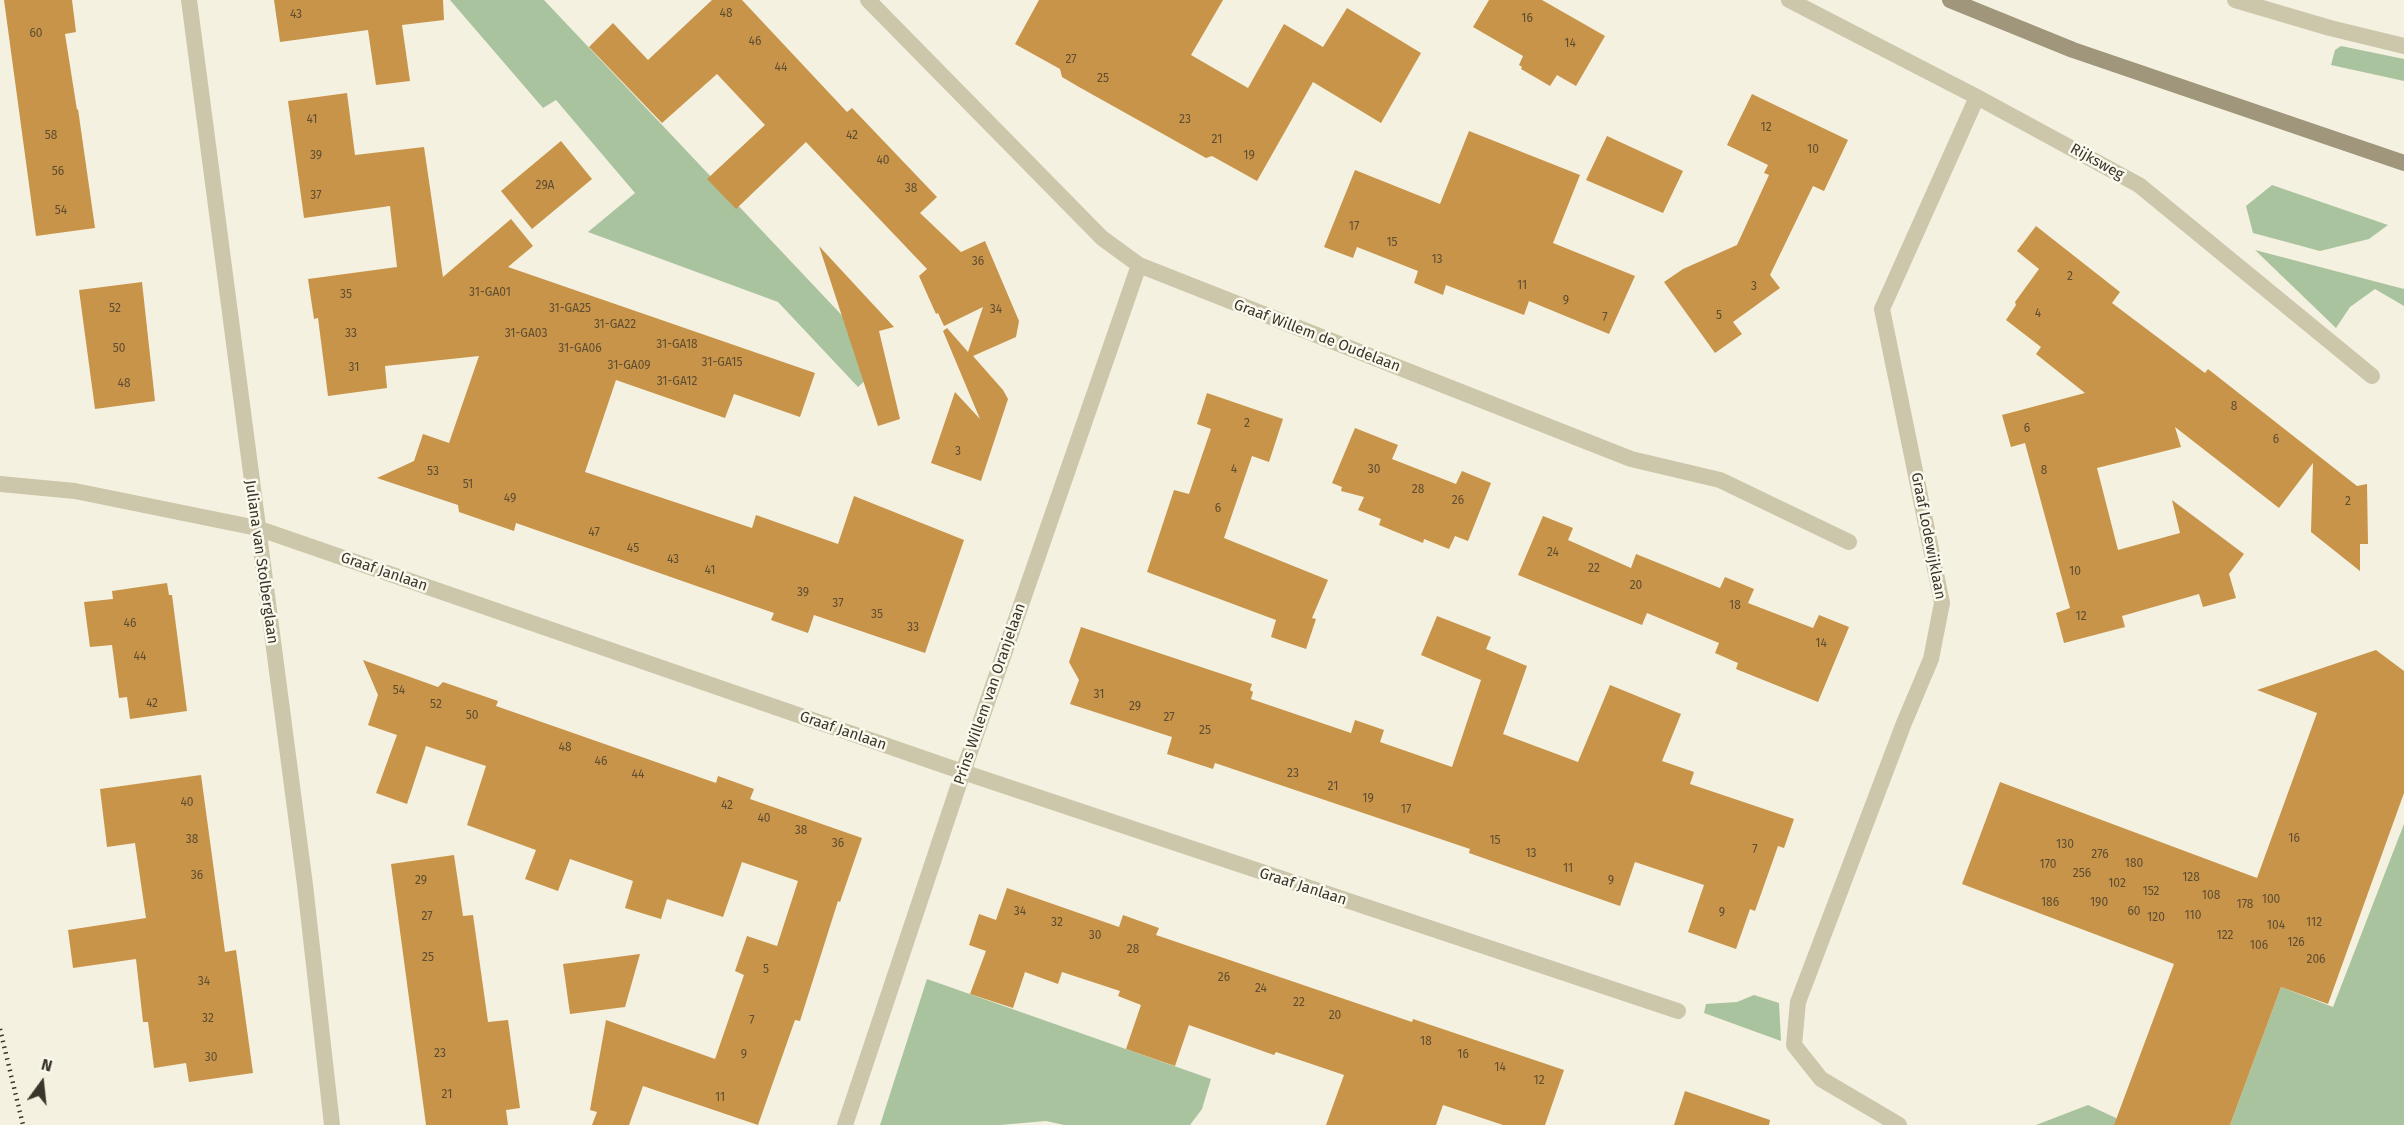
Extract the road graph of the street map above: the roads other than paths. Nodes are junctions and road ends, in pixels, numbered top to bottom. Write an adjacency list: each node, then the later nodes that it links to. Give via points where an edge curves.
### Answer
1 (189, 0): 12 (street, Juliana van Stolberglaan)
2 (868, 0): 9 (street, Graaf Willem de Oudelaan, via 1102,238)
3 (1789, 0): 7 (street, Rijksweg)
4 (1950, 0): 8 (main road, via 2073,50)
5 (2235, 0): 6 (street)
6 (2404, 46)
7 (1977, 97): 10 (street, Rijksweg, via 2139,185); 16 (street, Graaf Lodewijklaan, via 1882,309 1942,603 1940,615 1931,659 1798,1002 1794,1045 1821,1078)
8 (2404, 163)
9 (1139, 265): 13 (street, Graaf Willem de Oudelaan, via 1631,459 1720,480); 14 (street, Prins Willem van Oranjelaan)
10 (2372, 376)
11 (0, 484): 12 (street, Graaf Janlaan, via 75,491)
12 (257, 528): 14 (street, Graaf Janlaan); 17 (street, Juliana van Stolberglaan, via 305,885)
13 (1849, 542)
14 (963, 772): 15 (street, Graaf Janlaan); 18 (street, Prins Willem van Oranjelaan)
15 (1678, 1011)
16 (1874, 1119): 19 (street)
17 (332, 1125)
18 (846, 1125)
19 (1899, 1125)

